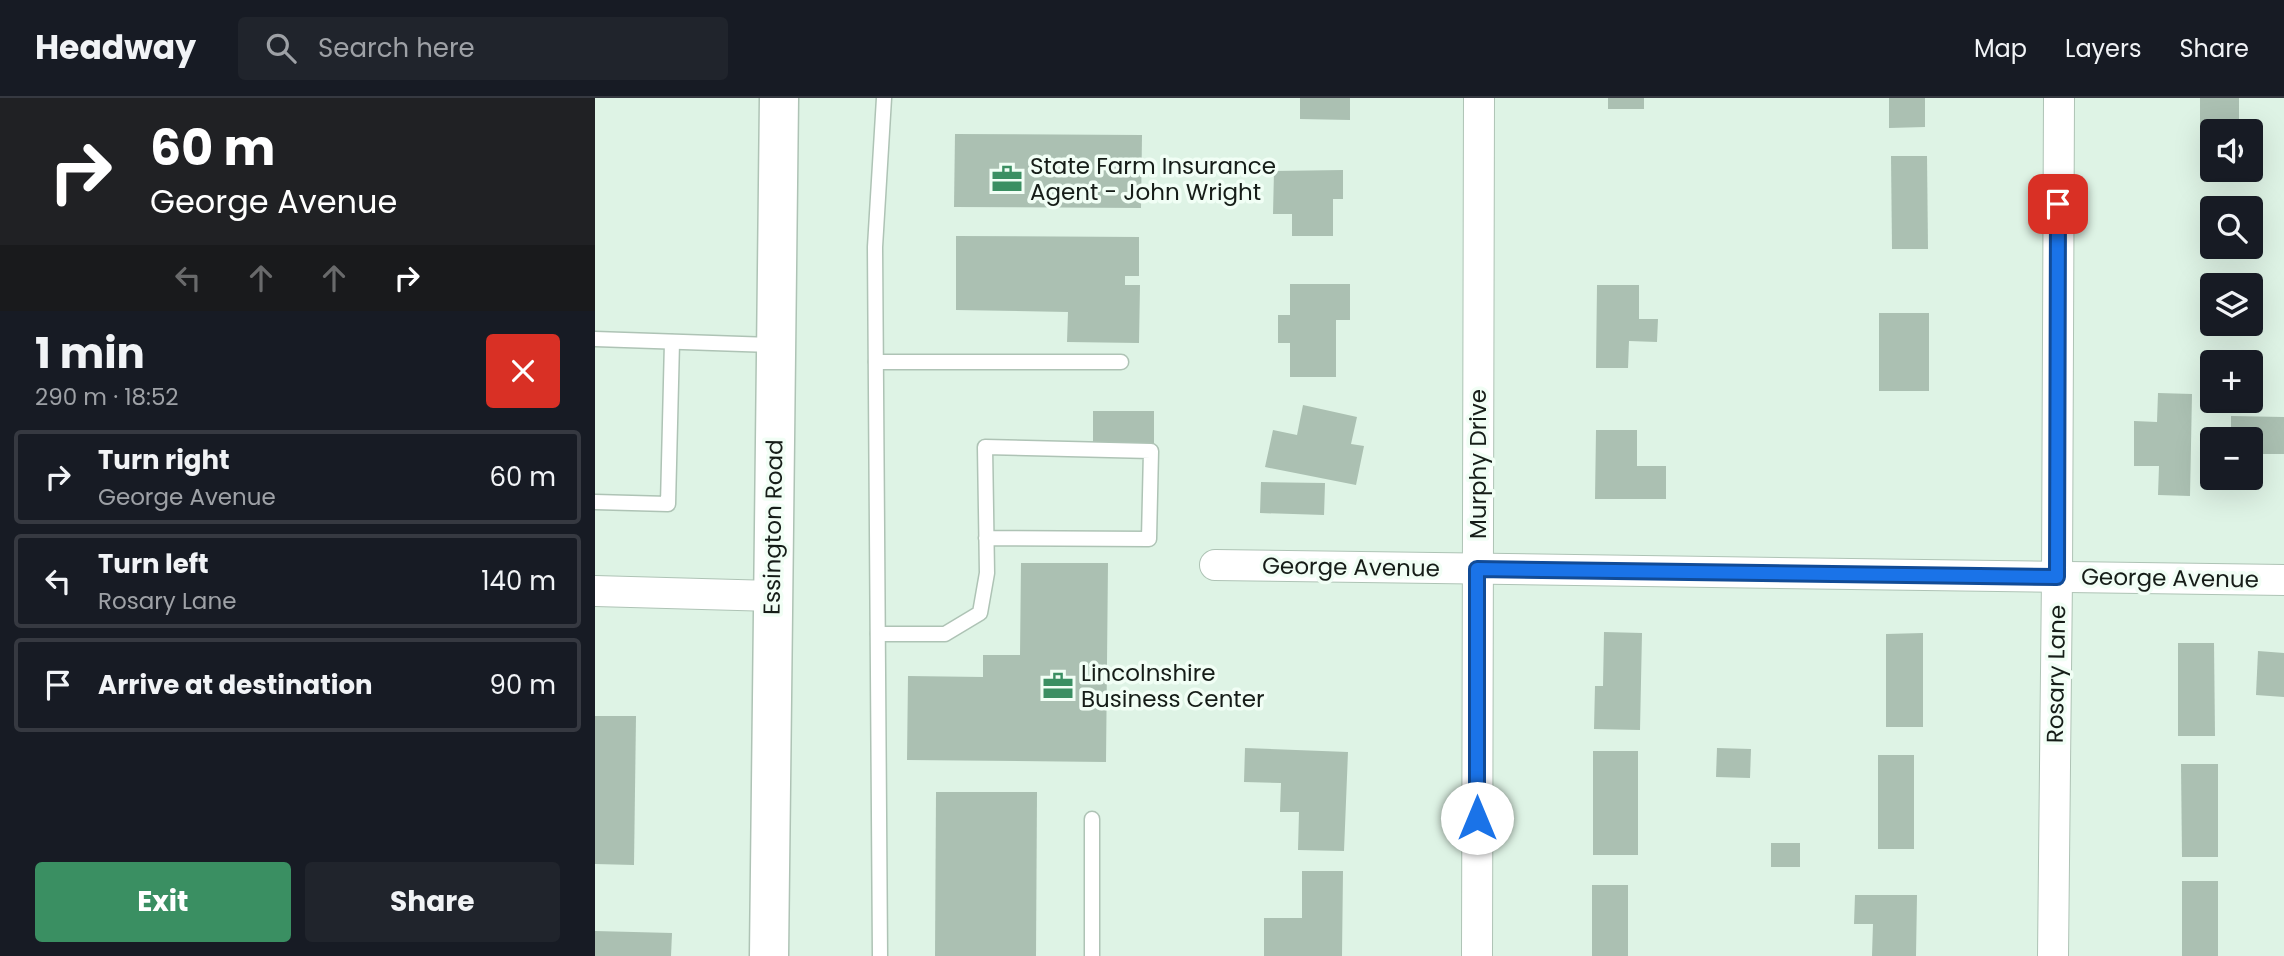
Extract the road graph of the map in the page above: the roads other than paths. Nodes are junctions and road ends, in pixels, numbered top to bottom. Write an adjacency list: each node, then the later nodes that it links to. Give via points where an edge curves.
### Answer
1 (779, 98): 7 (main road, Essington Road)
2 (884, 98): 8 (lane, via 875,247)
3 (1479, 98): 13 (street, Murphy Drive)
4 (2059, 98): 14 (street, Rosary Lane)
5 (595, 341): 6 (lane)
6 (672, 342): 7 (lane); 10 (lane, via 668,504)
7 (776, 345): 17 (main road, Essington Road)
8 (876, 362): 9 (lane); 18 (lane)
9 (1121, 362)
10 (595, 502)
11 (986, 538): 11 (lane, via 985,447 1151,451 1149,539); 18 (lane, via 980,613 945,634)
12 (1215, 565): 13 (street, George Avenue)
13 (1477, 569): 14 (street, George Avenue); 23 (street, Murphy Drive)
14 (2057, 577): 15 (street, George Avenue); 24 (street, Rosary Lane)
15 (2284, 580)
16 (595, 591): 17 (street)
17 (772, 596): 20 (main road, Essington Road)
18 (878, 634): 21 (lane)
19 (1092, 819): 22 (lane)
20 (769, 956)
21 (880, 956)
22 (1091, 956)
23 (1477, 956)
24 (2053, 956)

